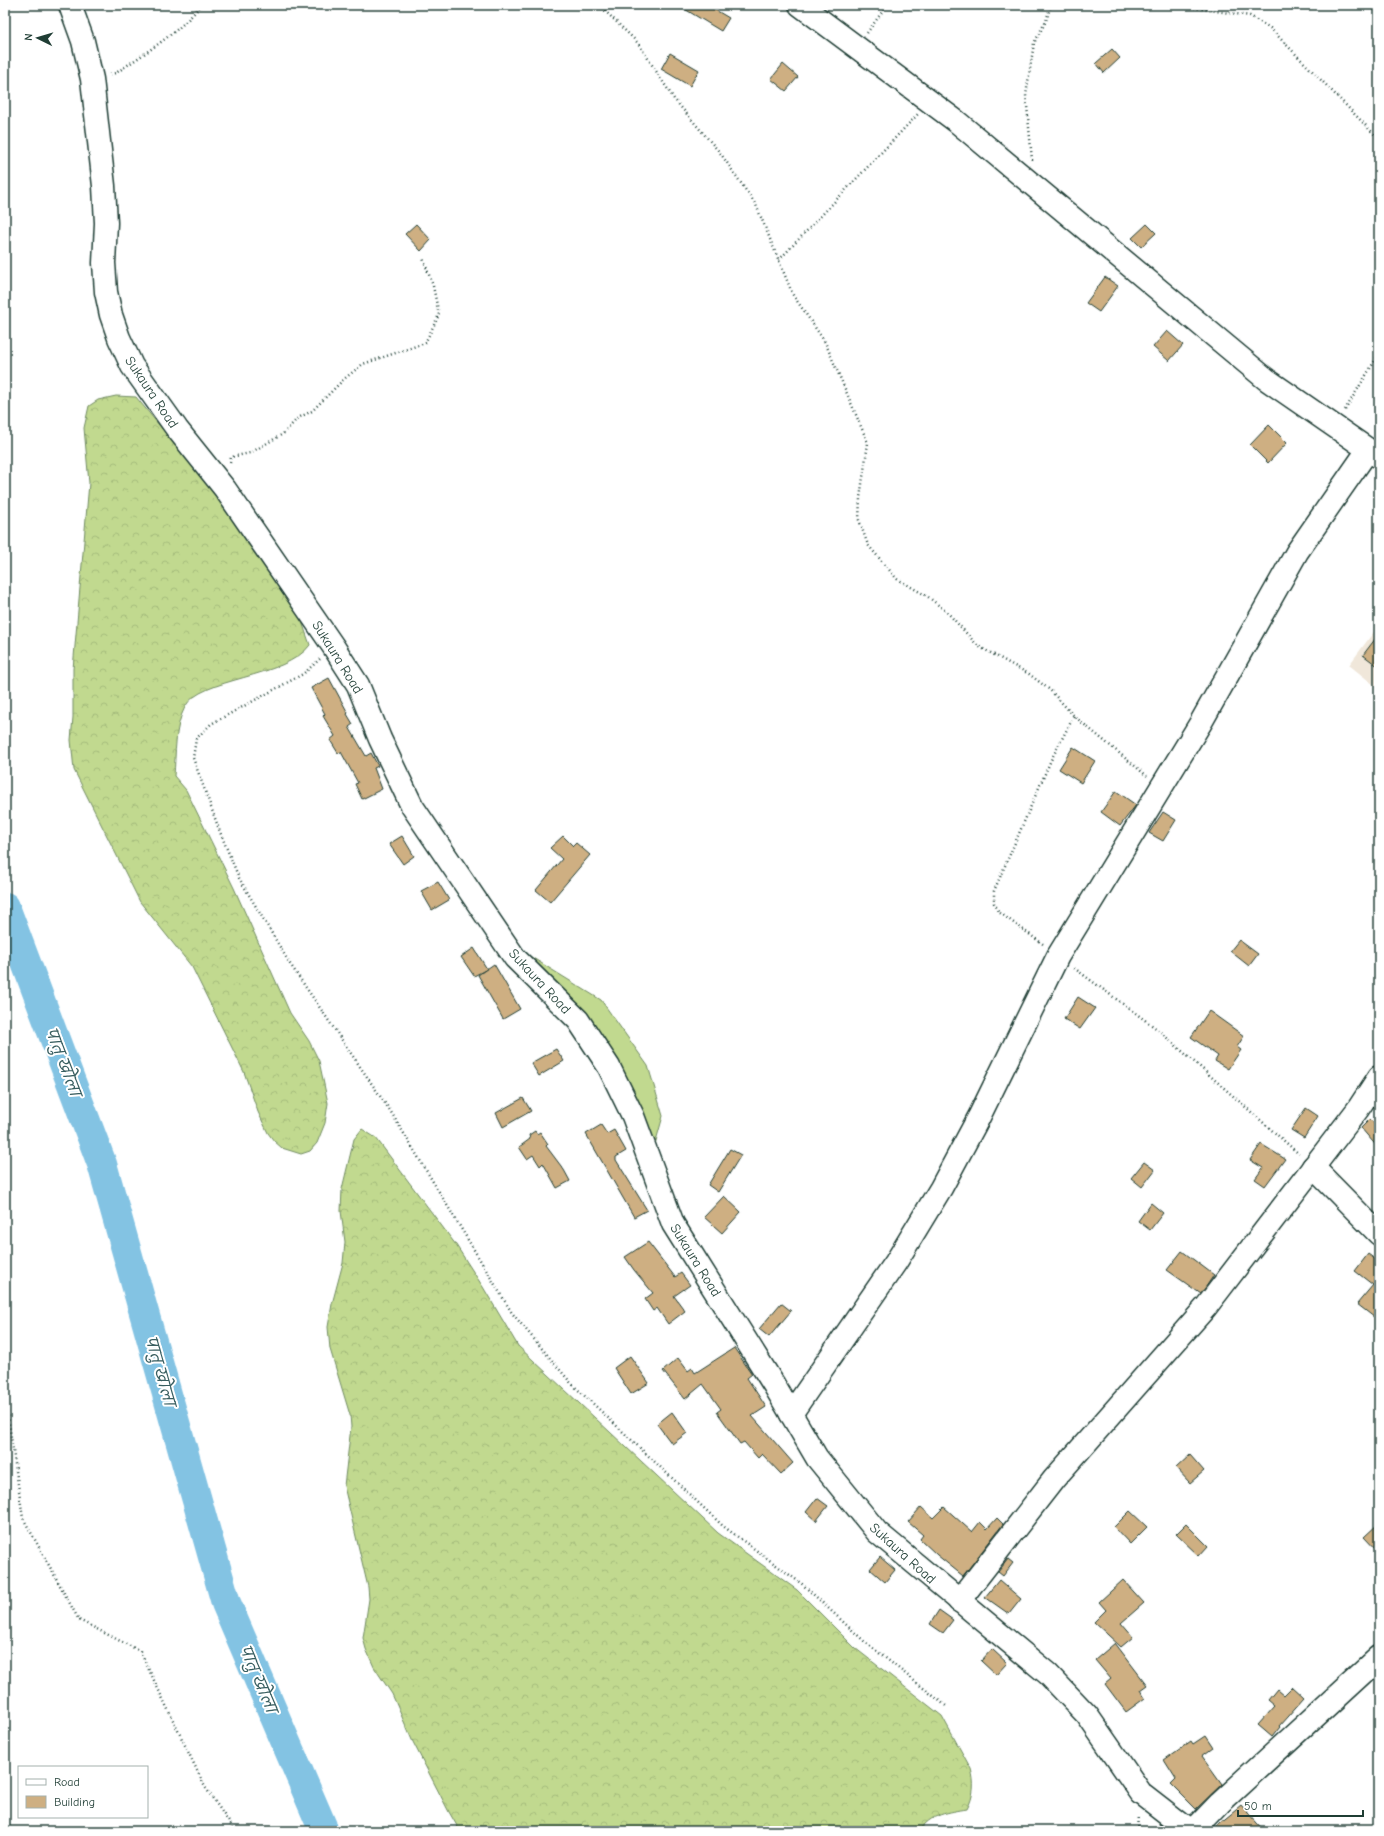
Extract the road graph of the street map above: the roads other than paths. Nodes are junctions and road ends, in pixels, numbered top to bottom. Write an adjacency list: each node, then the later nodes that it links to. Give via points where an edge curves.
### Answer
1 (70, 5): 7 (street, Sukaura Road, via 83,41 92,79 104,186 106,292 119,338 132,366 177,429 225,489 333,646 358,685 412,806 515,958 578,1020 609,1067 633,1116 673,1224)
2 (800, 5): 3 (street, via 956,121 1266,379)
3 (1373, 454): 7 (street, via 1297,552 1200,724 1058,956 941,1188 896,1262)
4 (1379, 1077): 5 (street)
5 (1313, 1167): 6 (street); 8 (street, via 1206,1307 1054,1479)
6 (1379, 1234)
7 (791, 1414): 8 (street, Sukaura Road, via 817,1458 877,1532)
8 (959, 1601): 10 (street, Sukaura Road, via 1048,1674 1087,1714 1141,1793)
9 (1379, 1657): 10 (street)
10 (1192, 1831)

